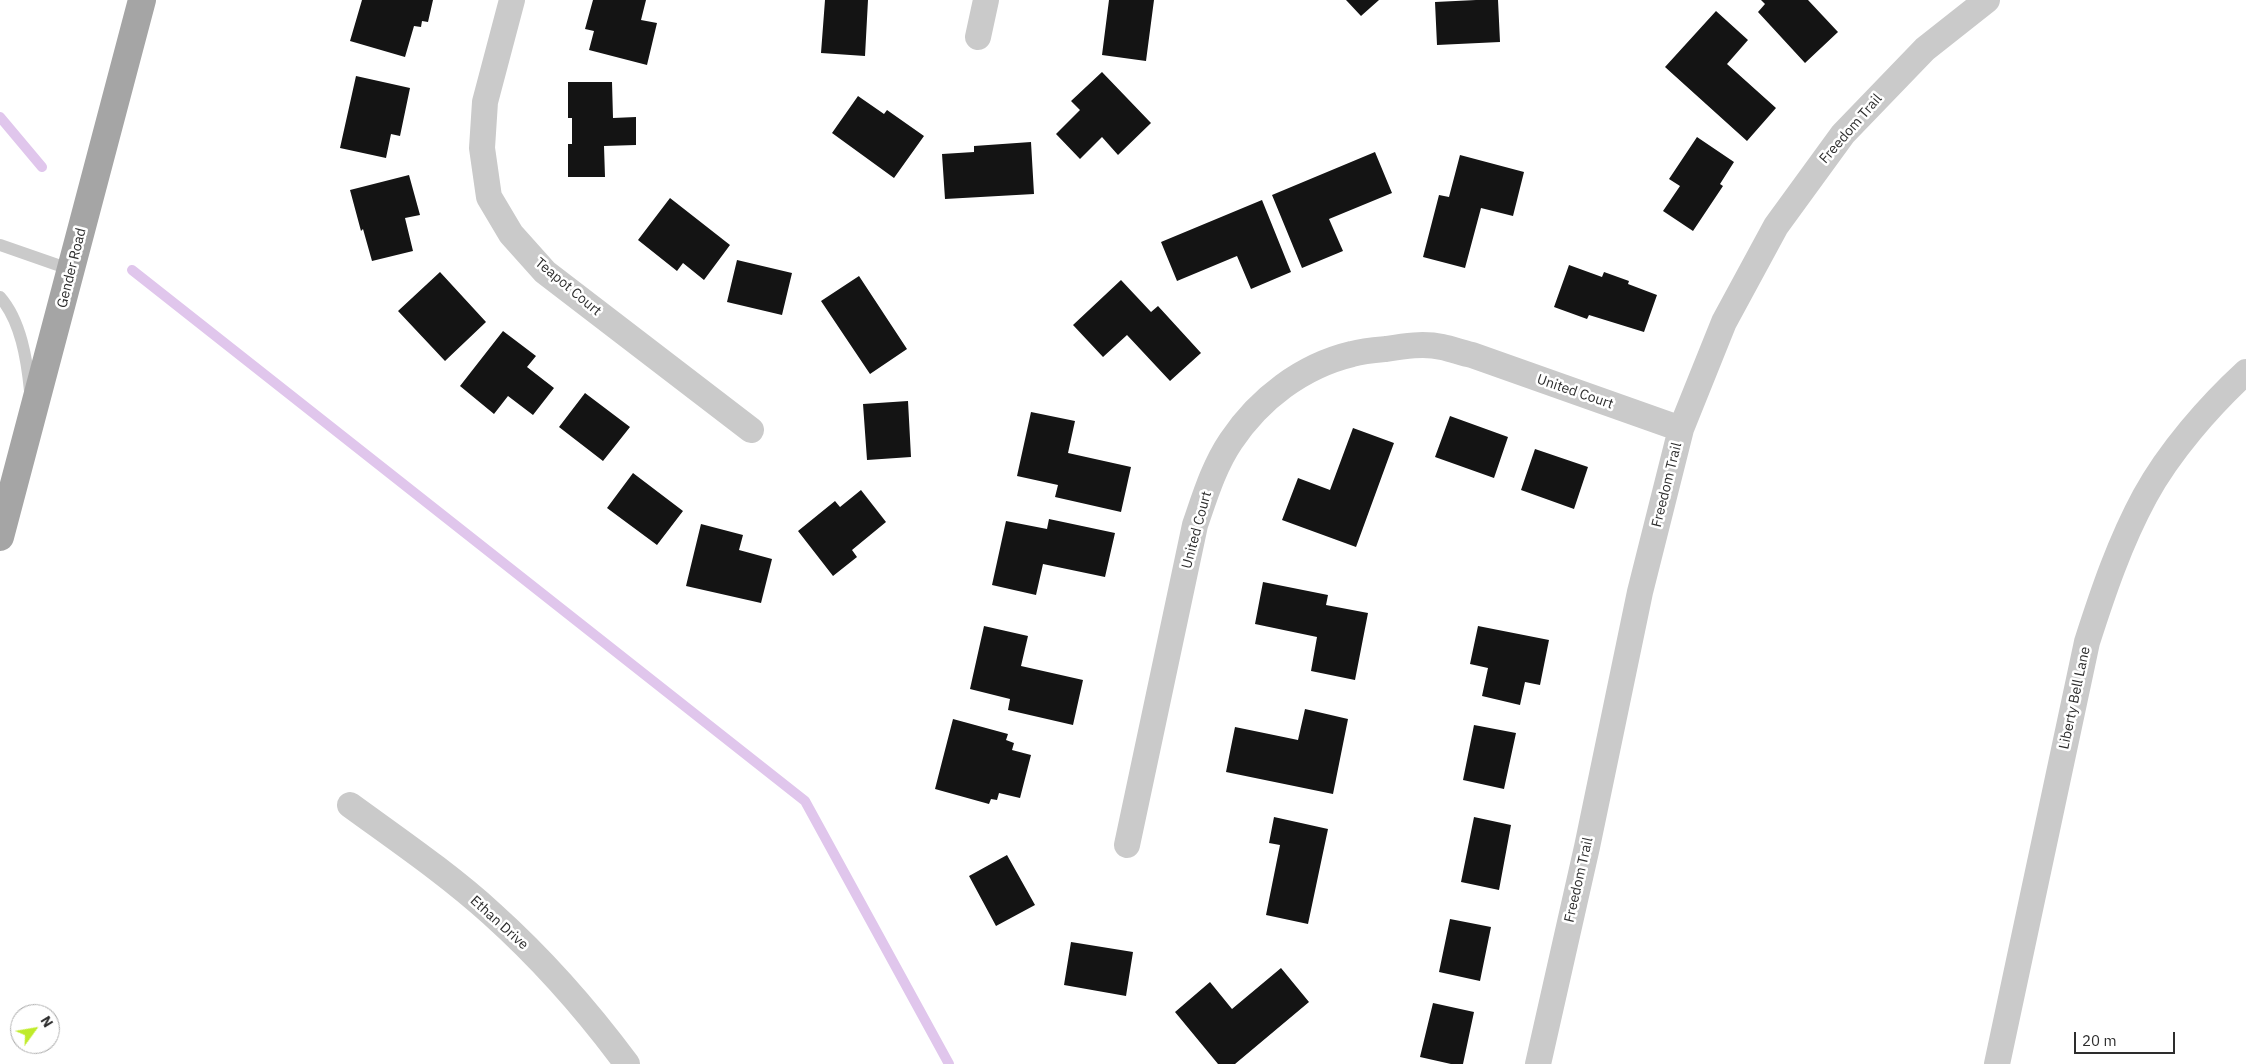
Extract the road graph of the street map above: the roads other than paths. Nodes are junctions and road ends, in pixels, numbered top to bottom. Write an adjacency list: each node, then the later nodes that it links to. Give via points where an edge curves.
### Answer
1 (142, 0): 7 (main road, Gender Road)
2 (512, 0): 12 (street, Teapot Court, via 485,102 482,148 490,197 510,234 545,272)
3 (986, 0): 5 (street)
4 (1987, 0): 11 (street, Freedom Trail, via 1924,49 1843,134 1776,226 1724,322)
5 (978, 37)
6 (0, 245): 7 (lane)
7 (72, 270): 10 (main road, Gender Road)
8 (0, 297): 10 (lane, via 18,332 28,368)
9 (2246, 372): 18 (street, Liberty Bell Lane, via 2216,399 2159,474 2133,520 2107,580 2087,642)
10 (33, 413): 13 (main road, Gender Road)
11 (1681, 429): 15 (street, United Court, via 1441,347 1410,345 1351,354 1296,377 1271,395 1230,442 1206,492 1195,525); 17 (street, Freedom Trail, via 1640,592)
12 (751, 430)
13 (0, 536)
14 (350, 805): 16 (street, Ethan Drive, via 491,913 547,968 598,1025)
15 (1127, 845)
16 (627, 1064)
17 (1538, 1064)
18 (1997, 1064)

